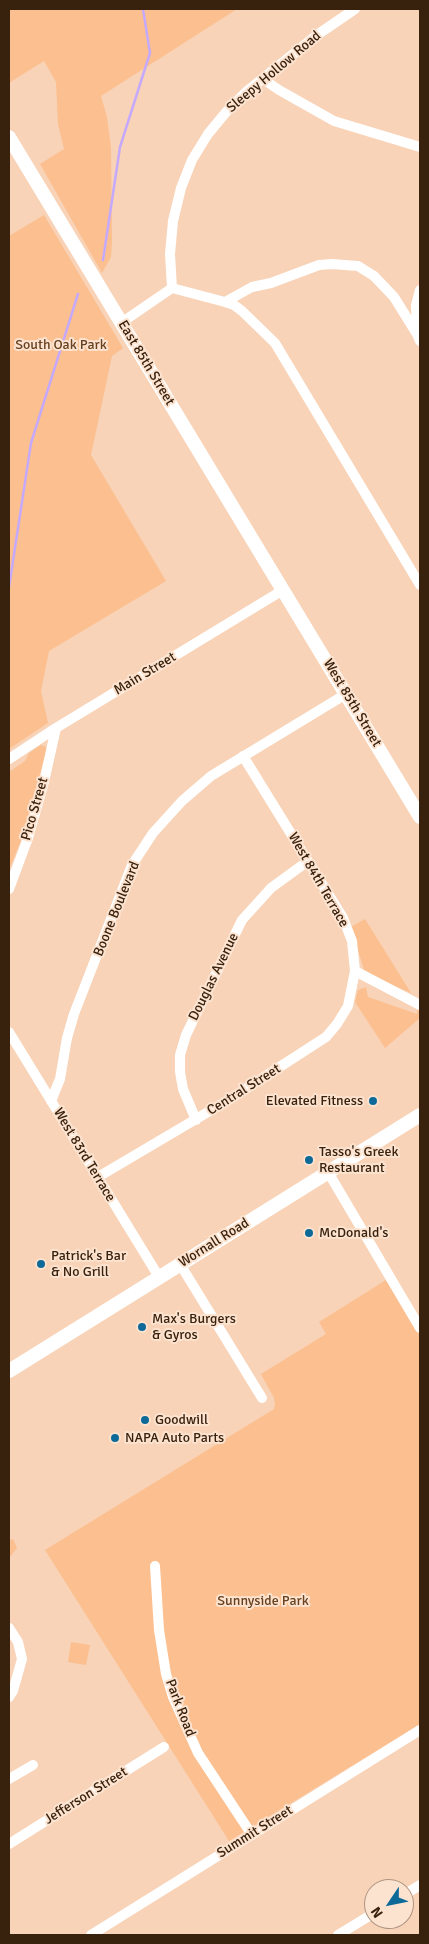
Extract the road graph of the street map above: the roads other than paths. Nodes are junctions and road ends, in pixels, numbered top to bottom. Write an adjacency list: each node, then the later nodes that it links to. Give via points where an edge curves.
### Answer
1 (355, 9): 2 (street, Sleepy Hollow Road)
2 (263, 79): 4 (street, via 334,120); 5 (street, Sleepy Hollow Road, via 227,111 192,160 173,221 170,254)
3 (10, 142): 8 (main road, East 85th Street)
4 (420, 147)
5 (172, 288): 7 (street); 8 (street)
6 (420, 290): 9 (street, via 416,305)
7 (225, 302): 9 (street, via 252,287 319,264 358,266 374,276 394,296); 10 (street, via 242,311 275,343)
8 (121, 323): 11 (main road, East 85th Street)
9 (419, 337)
10 (420, 585)
11 (283, 590): 12 (main road, West 85th Street); 13 (street, Main Street)
12 (346, 694): 14 (street, Boone Boulevard); 16 (main road, West 85th Street)
13 (56, 728): 15 (street, Main Street); 18 (street, Pico Street, via 28,838)
14 (244, 756): 17 (street, West 84th Terrace); 22 (street, Boone Boulevard, via 211,776 182,801 153,833 132,865 74,1014 66,1038 60,1079)
15 (9, 760)
16 (420, 817)
17 (308, 861): 19 (street, West 84th Terrace, via 343,918 352,941); 24 (street, Douglas Avenue, via 271,888 242,920 186,1035 180,1055 180,1072)
18 (9, 889)
19 (355, 971): 20 (street); 24 (street, Central Street, via 348,1006 326,1037)
20 (420, 1005)
21 (9, 1032): 22 (street, West 83rd Terrace)
22 (51, 1101): 26 (street, West 83rd Terrace)
23 (420, 1115): 25 (main road, Wornall Road)
24 (196, 1120): 26 (street, Central Street)
25 (328, 1172): 27 (main road, Wornall Road); 29 (street)
26 (98, 1177): 28 (street, West 83rd Terrace)
27 (180, 1264): 28 (main road, Wornall Road); 31 (street)
28 (159, 1277): 30 (main road, Wornall Road)
29 (420, 1328)
30 (9, 1371)
31 (262, 1398)
32 (155, 1566): 39 (street, Park Road, via 159,1630 172,1697 198,1753)
33 (9, 1628): 34 (street, via 18,1642 22,1659)
34 (9, 1697)
35 (420, 1730): 39 (street, Summit Street)
36 (164, 1747): 40 (street, Jefferson Street)
37 (33, 1765): 38 (street)
38 (9, 1779)
39 (252, 1834): 42 (street, Summit Street)
40 (9, 1844)
41 (364, 1919): 43 (street)
42 (91, 1935)
43 (338, 1935)

